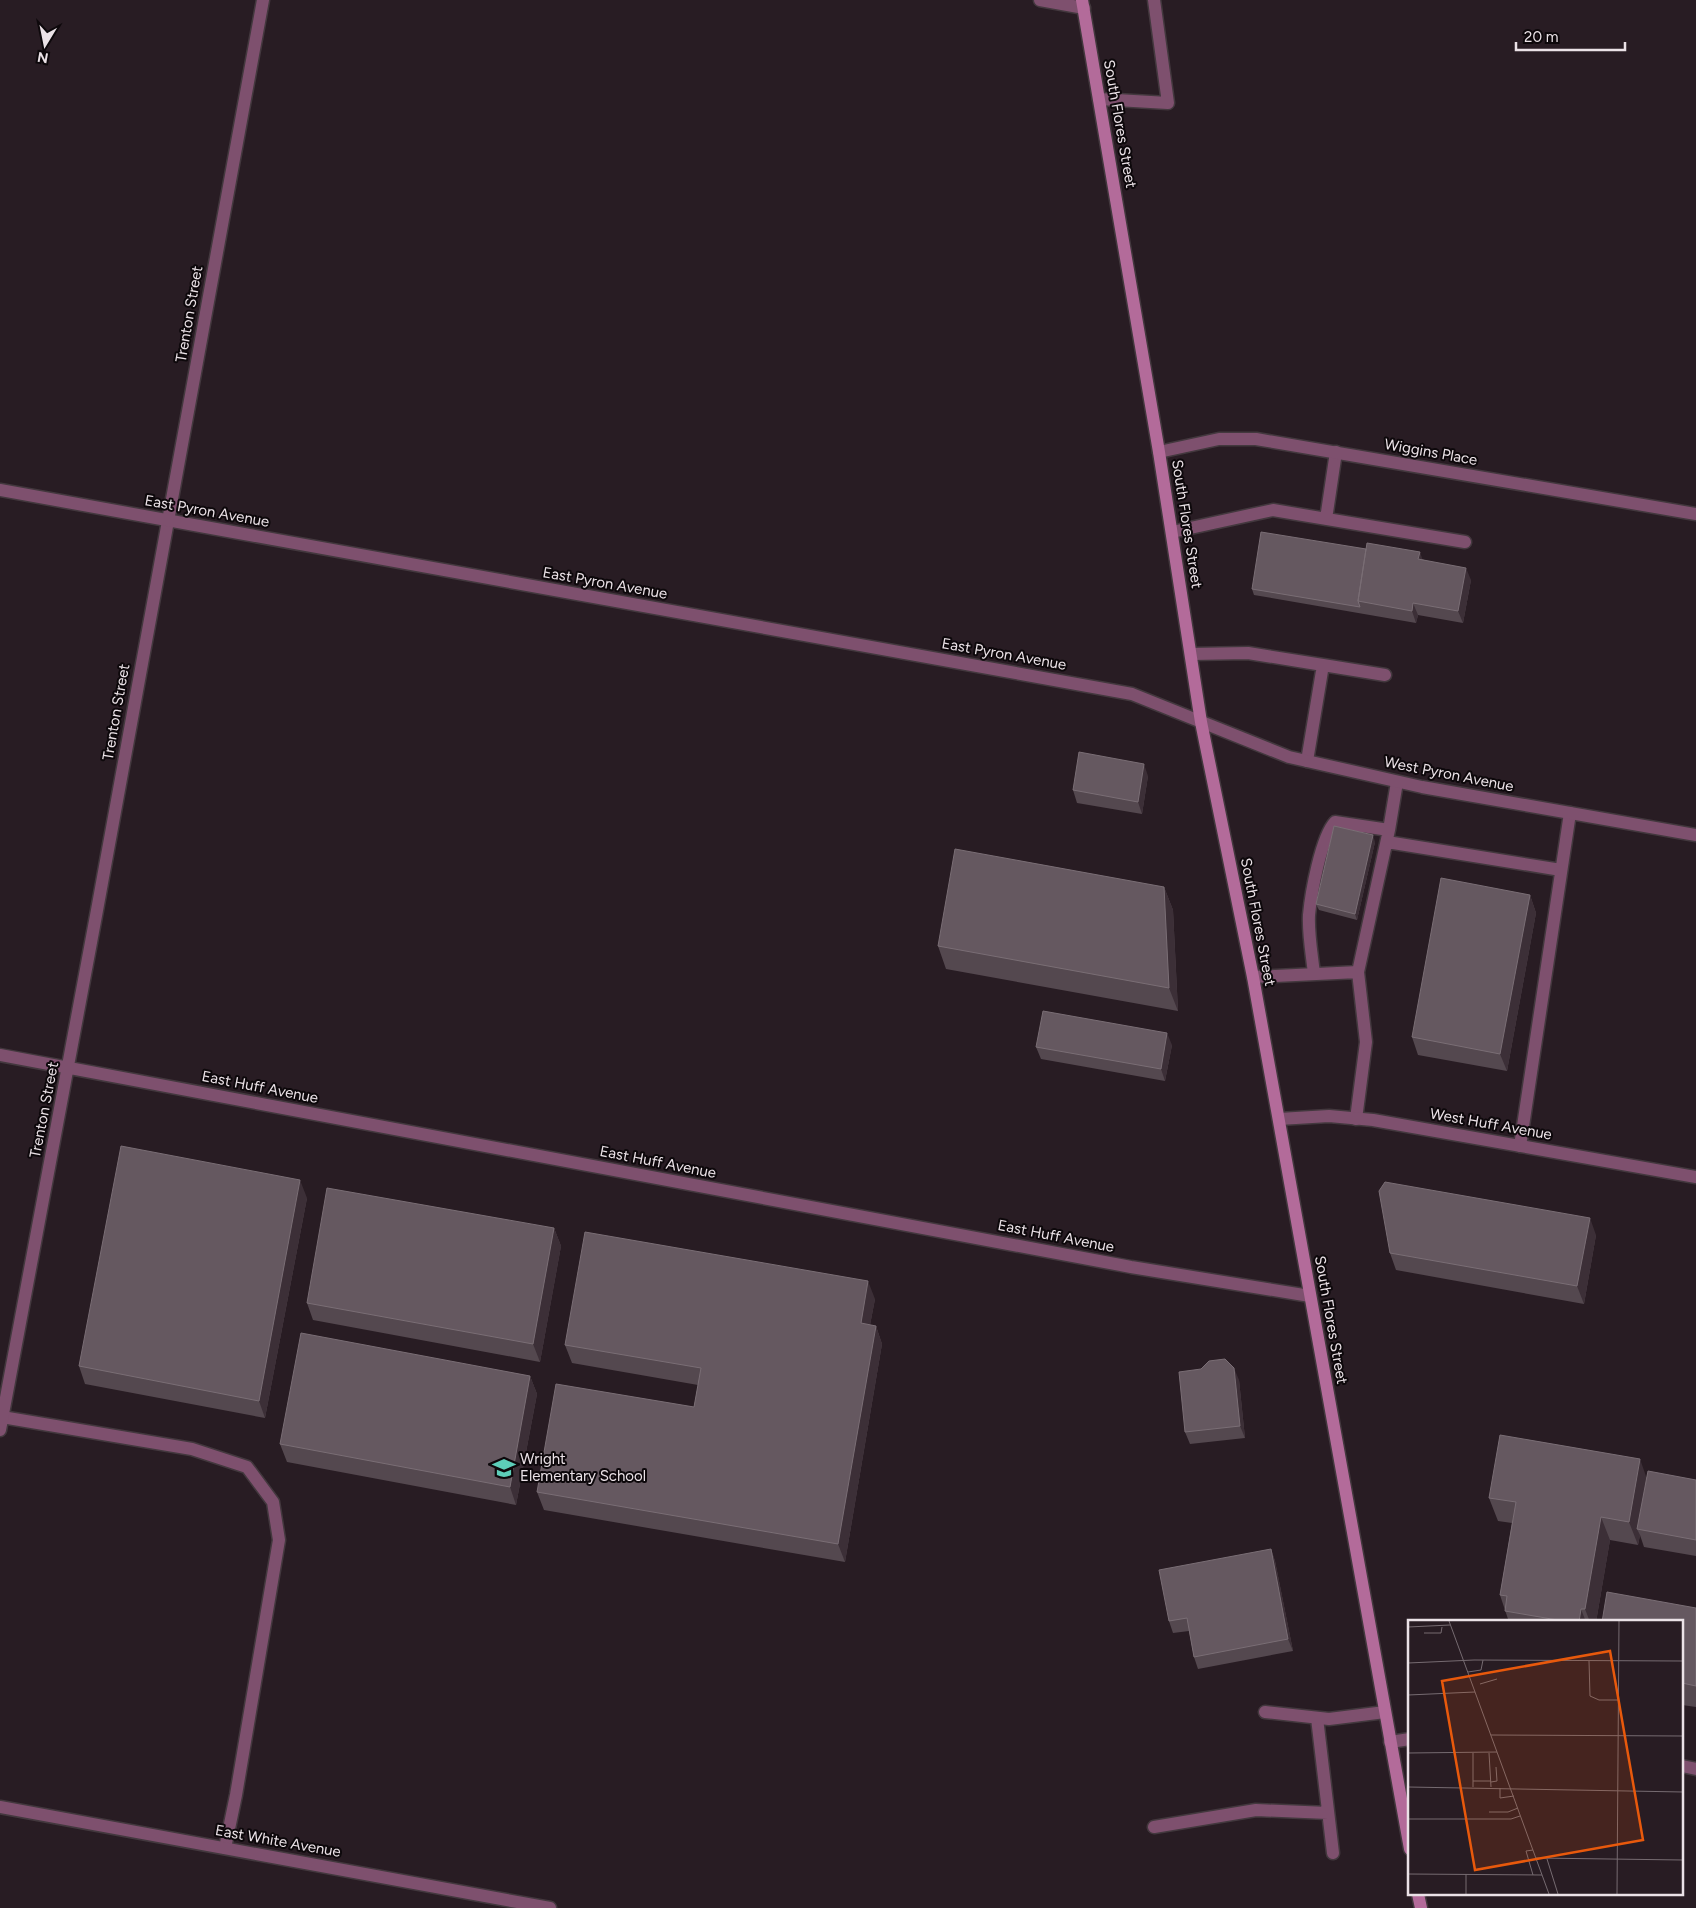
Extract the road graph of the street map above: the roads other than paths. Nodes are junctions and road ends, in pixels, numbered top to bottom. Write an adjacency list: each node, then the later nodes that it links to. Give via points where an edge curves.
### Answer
1 (263, 0): 11 (street, Trenton Street)
2 (1040, 0): 4 (street)
3 (1154, 0): 5 (street, via 1168,103)
4 (1083, 4): 5 (main road, South Flores Street)
5 (1099, 99): 6 (main road, South Flores Street)
6 (1159, 452): 7 (street, Wiggins Place, via 1219,439 1256,439); 12 (main road, South Flores Street)
7 (1336, 452): 9 (street, Wiggins Place); 10 (street)
8 (0, 490): 11 (street, East Pyron Avenue)
9 (1696, 514)
10 (1326, 518): 12 (street, via 1274,510); 13 (street)
11 (167, 521): 17 (street, East Pyron Avenue, via 1132,694); 28 (street, Trenton Street)
12 (1172, 532): 14 (main road, South Flores Street)
13 (1465, 542)
14 (1192, 654): 15 (street, via 1248,653); 17 (main road, South Flores Street)
15 (1323, 665): 16 (street); 18 (street)
16 (1384, 675)
17 (1201, 722): 18 (street, West Pyron Avenue); 26 (main road, South Flores Street)
18 (1307, 761): 19 (street, West Pyron Avenue)
19 (1398, 782): 20 (street, West Pyron Avenue); 22 (street)
20 (1570, 813): 21 (street, West Pyron Avenue); 23 (street)
21 (1696, 835)
22 (1388, 836): 23 (street); 24 (street); 25 (street, via 1335,822 1328,829 1321,849 1309,916)
23 (1561, 870): 31 (street)
24 (1358, 972): 25 (street); 30 (street, via 1366,1042)
25 (1314, 974): 26 (street)
26 (1253, 978): 29 (main road, South Flores Street)
27 (0, 1055): 28 (street, East Huff Avenue)
28 (69, 1068): 33 (street, East Huff Avenue, via 1131,1267); 34 (street, Trenton Street)
29 (1279, 1119): 30 (street, West Huff Avenue, via 1329,1116); 33 (main road, South Flores Street)
30 (1356, 1119): 31 (street, West Huff Avenue)
31 (1520, 1146): 32 (street, West Huff Avenue)
32 (1696, 1177)
33 (1310, 1296): 36 (main road, South Flores Street)
34 (1, 1423): 44 (street, via 192,1449 247,1468 273,1502 279,1540)
35 (1265, 1712): 37 (street)
36 (1385, 1712): 37 (street); 39 (main road, South Flores Street)
37 (1317, 1718): 41 (street)
38 (1408, 1739): 39 (street)
39 (1390, 1742): 43 (main road, South Flores Street)
40 (0, 1806): 44 (street, East White Avenue)
41 (1328, 1813): 42 (street, via 1256,1810); 45 (street)
42 (1154, 1827)
43 (1408, 1838)
44 (225, 1848): 46 (street, East White Avenue)
45 (1333, 1853)
46 (550, 1908)

